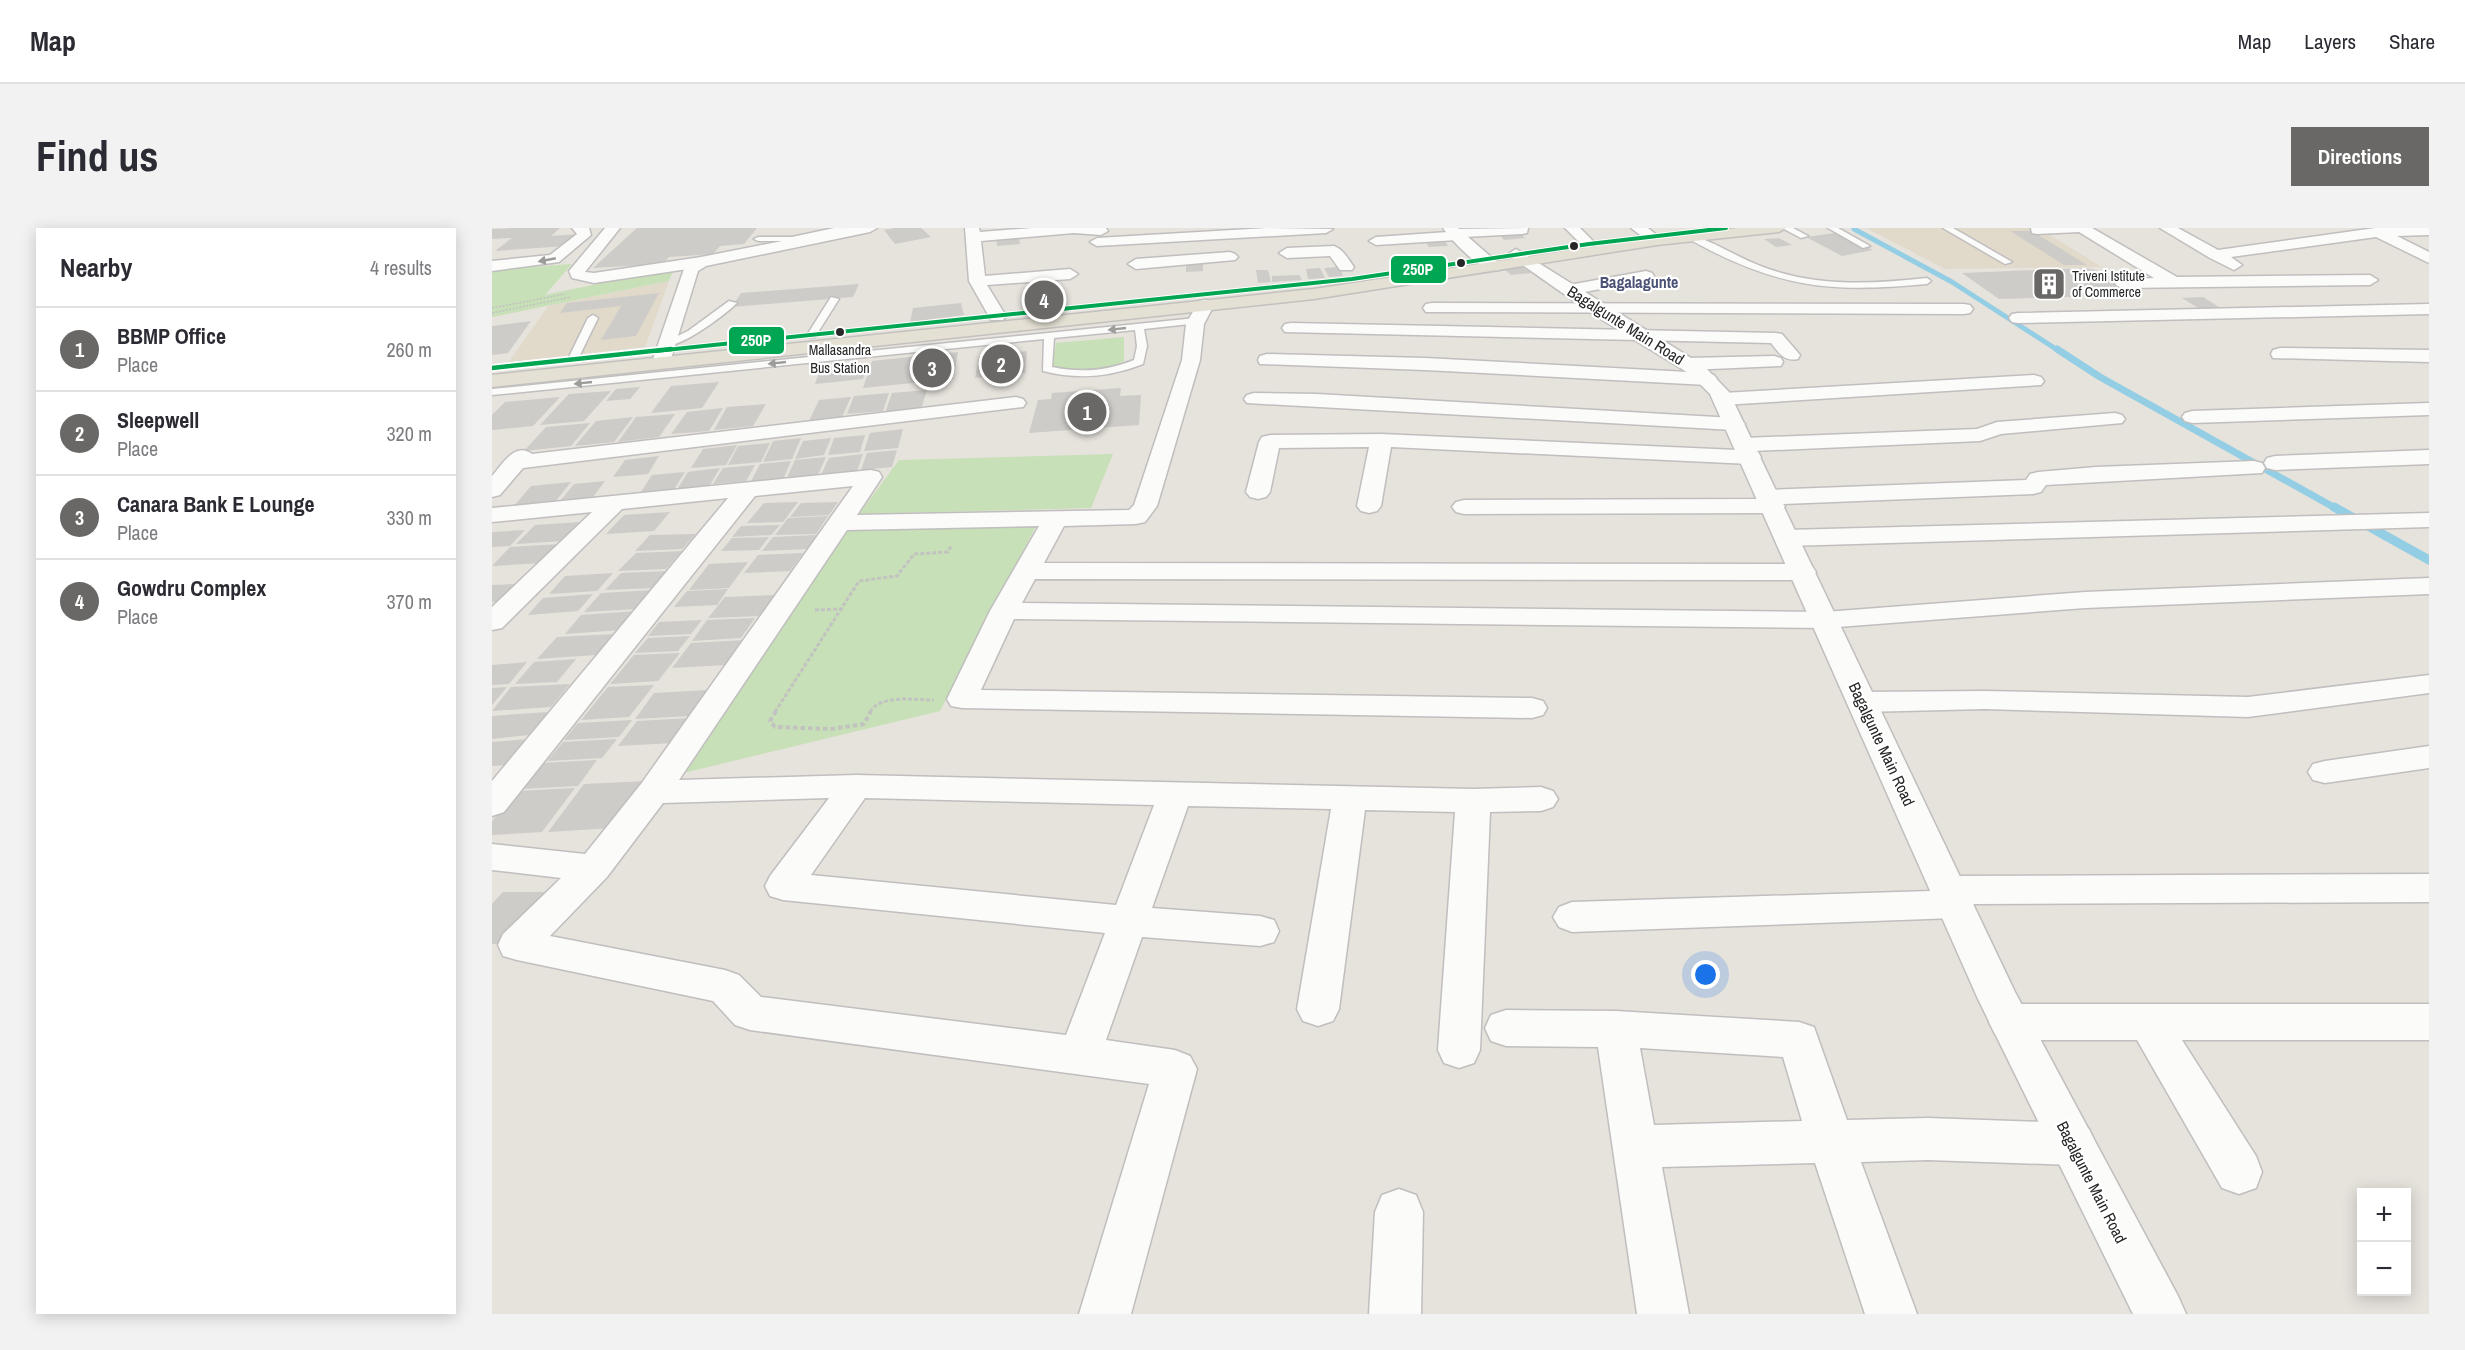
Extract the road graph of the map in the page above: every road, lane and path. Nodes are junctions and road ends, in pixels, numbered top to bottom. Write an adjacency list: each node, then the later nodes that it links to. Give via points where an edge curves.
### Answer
1 (579, 228): 37 (street, one-way to 37, via 584,235 554,259)
2 (613, 228): 41 (street, via 587,256 577,270 578,276 594,278)
3 (768, 228): 26 (street)
4 (845, 228): 26 (lane, via 792,239)
5 (870, 228): 33 (street)
6 (1572, 228): 29 (street)
7 (1726, 228): 23 (main road)
8 (1779, 228): 25 (main road)
9 (1786, 228): 24 (lane)
10 (1832, 228): 31 (lane)
11 (1947, 228): 42 (lane)
12 (2082, 228): 17 (street); 30 (street)
13 (2167, 228): 35 (street)
14 (1326, 229): 20 (street)
15 (1036, 230): 20 (street, via 1074,229 1099,236); 21 (street)
16 (1522, 230): 22 (street)
17 (2037, 230)
18 (2386, 231): 19 (street); 28 (street); 40 (street)
19 (2429, 231)
20 (1210, 232): 38 (street)
21 (972, 233): 49 (street, via 980,257)
22 (1454, 233): 27 (street); 44 (street)
23 (1648, 235): 25 (main road); 29 (main road); 39 (main road)
24 (1804, 236)
25 (1692, 237): 50 (lane, via 1801,281 1852,285)
26 (758, 239): 33 (street)
27 (1376, 241)
28 (2302, 242): 35 (street); 53 (street)
29 (1589, 244): 39 (main road)
30 (2110, 245): 32 (street); 51 (street)
31 (1866, 246)
32 (2082, 246)
33 (745, 252): 41 (street)
34 (1276, 254): 45 (street, via 1334,251)
35 (2216, 255): 48 (street)
36 (1241, 256): 38 (street)
37 (493, 258)
38 (1206, 258): 43 (street); 57 (street)
39 (1522, 258): 44 (main road); 54 (street, Bagalgunte Main Road)
40 (2429, 258)
41 (701, 262): 72 (street, via 691,269)
42 (2008, 262)
43 (1136, 264)
44 (1488, 264): 57 (main road, via 1352,279)
45 (1346, 267)
46 (1070, 274): 49 (street)
47 (1646, 276): 54 (street)
48 (2262, 280): 51 (street); 53 (street)
49 (977, 281): 62 (street)
50 (1927, 281)
51 (2171, 281): 52 (street)
52 (2123, 283)
53 (2381, 286): 61 (street)
54 (1569, 290): 59 (street, Bagalgunte Main Road)
55 (834, 299): 67 (lane)
56 (732, 303): 72 (lane)
57 (1204, 307): 62 (main road); 65 (lane); 72 (main road); 101 (street, via 1145,506 1136,517)
58 (1432, 308): 59 (street)
59 (1597, 309): 60 (street); 69 (street, Bagalgunte Main Road)
60 (1964, 309)
61 (2427, 310): 64 (street)
62 (997, 316): 67 (main road)
63 (593, 318): 76 (lane)
64 (2018, 318)
65 (1139, 326): 68 (lane, one-way to 68); 68 (lane, via 1142,346 1138,362 1093,375 1047,369)
66 (1291, 328): 69 (street)
67 (812, 334): 72 (main road)
68 (1048, 336): 82 (lane, one-way to 82)
69 (1642, 336): 74 (street, via 1776,338); 86 (street, Bagalgunte Main Road)
70 (2384, 342): 71 (street)
71 (2429, 342)
72 (664, 352): 76 (main road); 80 (main road)
73 (2280, 354): 75 (street)
74 (1791, 355)
75 (2429, 356)
76 (573, 359): 79 (main road)
77 (1267, 360): 86 (street, via 1457,366)
78 (1774, 362): 86 (street)
79 (492, 368)
80 (492, 381)
81 (2034, 381): 86 (street)
82 (492, 392)
83 (1254, 399): 86 (street)
84 (1016, 403): 92 (street)
85 (2429, 409): 87 (street)
86 (1724, 411): 88 (street, via 1980,435 1996,428); 89 (street); 96 (street, Bagalgunte Main Road)
87 (2192, 417)
88 (2115, 419)
89 (1381, 440): 95 (street, via 1269,442); 98 (street)
90 (2429, 457): 96 (street, via 2084,475 2038,479 2033,487)
91 (492, 459): 92 (street, via 522,456)
92 (518, 462): 93 (street)
93 (492, 490)
94 (747, 490): 97 (street); 104 (street, via 871,477); 124 (street)
95 (1258, 492)
96 (1771, 502): 99 (street); 105 (street, Bagalgunte Main Road)
97 (614, 504): 100 (street); 111 (street)
98 (1369, 506)
99 (1464, 507)
100 (492, 514)
101 (1056, 518): 102 (street); 106 (street)
102 (968, 520): 104 (street); 113 (path, via 948,552 914,555 897,576 859,581 770,722 775,727 854,727 864,724 873,707 882,701)
103 (2429, 520): 105 (street)
104 (840, 523): 119 (street)
105 (1787, 538): 107 (street, Bagalgunte Main Road)
106 (1027, 571): 107 (street); 109 (street)
107 (1803, 572): 110 (street, Bagalgunte Main Road)
108 (2429, 585): 110 (street, via 2085,600)
109 (1004, 612): 110 (street); 113 (street)
110 (1825, 620): 114 (street, Bagalgunte Main Road)
111 (492, 622)
112 (2429, 684): 114 (street, via 2248,707 1985,700)
113 (962, 699): 115 (street)
114 (1862, 702): 128 (street, Bagalgunte Main Road)
115 (1532, 708)
116 (2426, 760): 117 (street)
117 (2325, 772)
118 (856, 786): 119 (street); 120 (street); 130 (street, via 783,886)
119 (653, 792): 126 (street)
120 (1175, 794): 121 (street); 130 (street)
121 (1350, 797): 123 (street); 132 (street)
122 (1541, 799): 123 (street)
123 (1473, 801): 138 (street)
124 (492, 804)
125 (492, 857): 126 (street)
126 (594, 868): 139 (street, via 517,945 725,987 750,1013)
127 (2429, 888): 128 (street)
128 (1952, 897): 129 (street); 133 (street, Bagalgunte Main Road)
129 (1572, 917)
130 (1129, 921): 131 (street); 139 (street)
131 (1260, 931)
132 (1318, 1009)
133 (2010, 1022): 134 (street); 141 (street, Bagalgunte Main Road)
134 (2149, 1022): 135 (street); 143 (street)
135 (2429, 1022)
136 (1506, 1028): 137 (street)
137 (1616, 1029): 140 (street, via 1799,1040); 142 (street)
138 (1459, 1050)
139 (1080, 1055): 145 (street, via 1175,1069)
140 (1831, 1141): 141 (street, via 1928,1139); 142 (street); 148 (street)
141 (2073, 1144): 149 (street, Bagalgunte Main Road)
142 (1635, 1147): 147 (street)
143 (2239, 1172)
144 (1399, 1212): 146 (street)
145 (1105, 1314)
146 (1395, 1314)
147 (1663, 1314)
148 (1891, 1314)
149 (2160, 1314)

